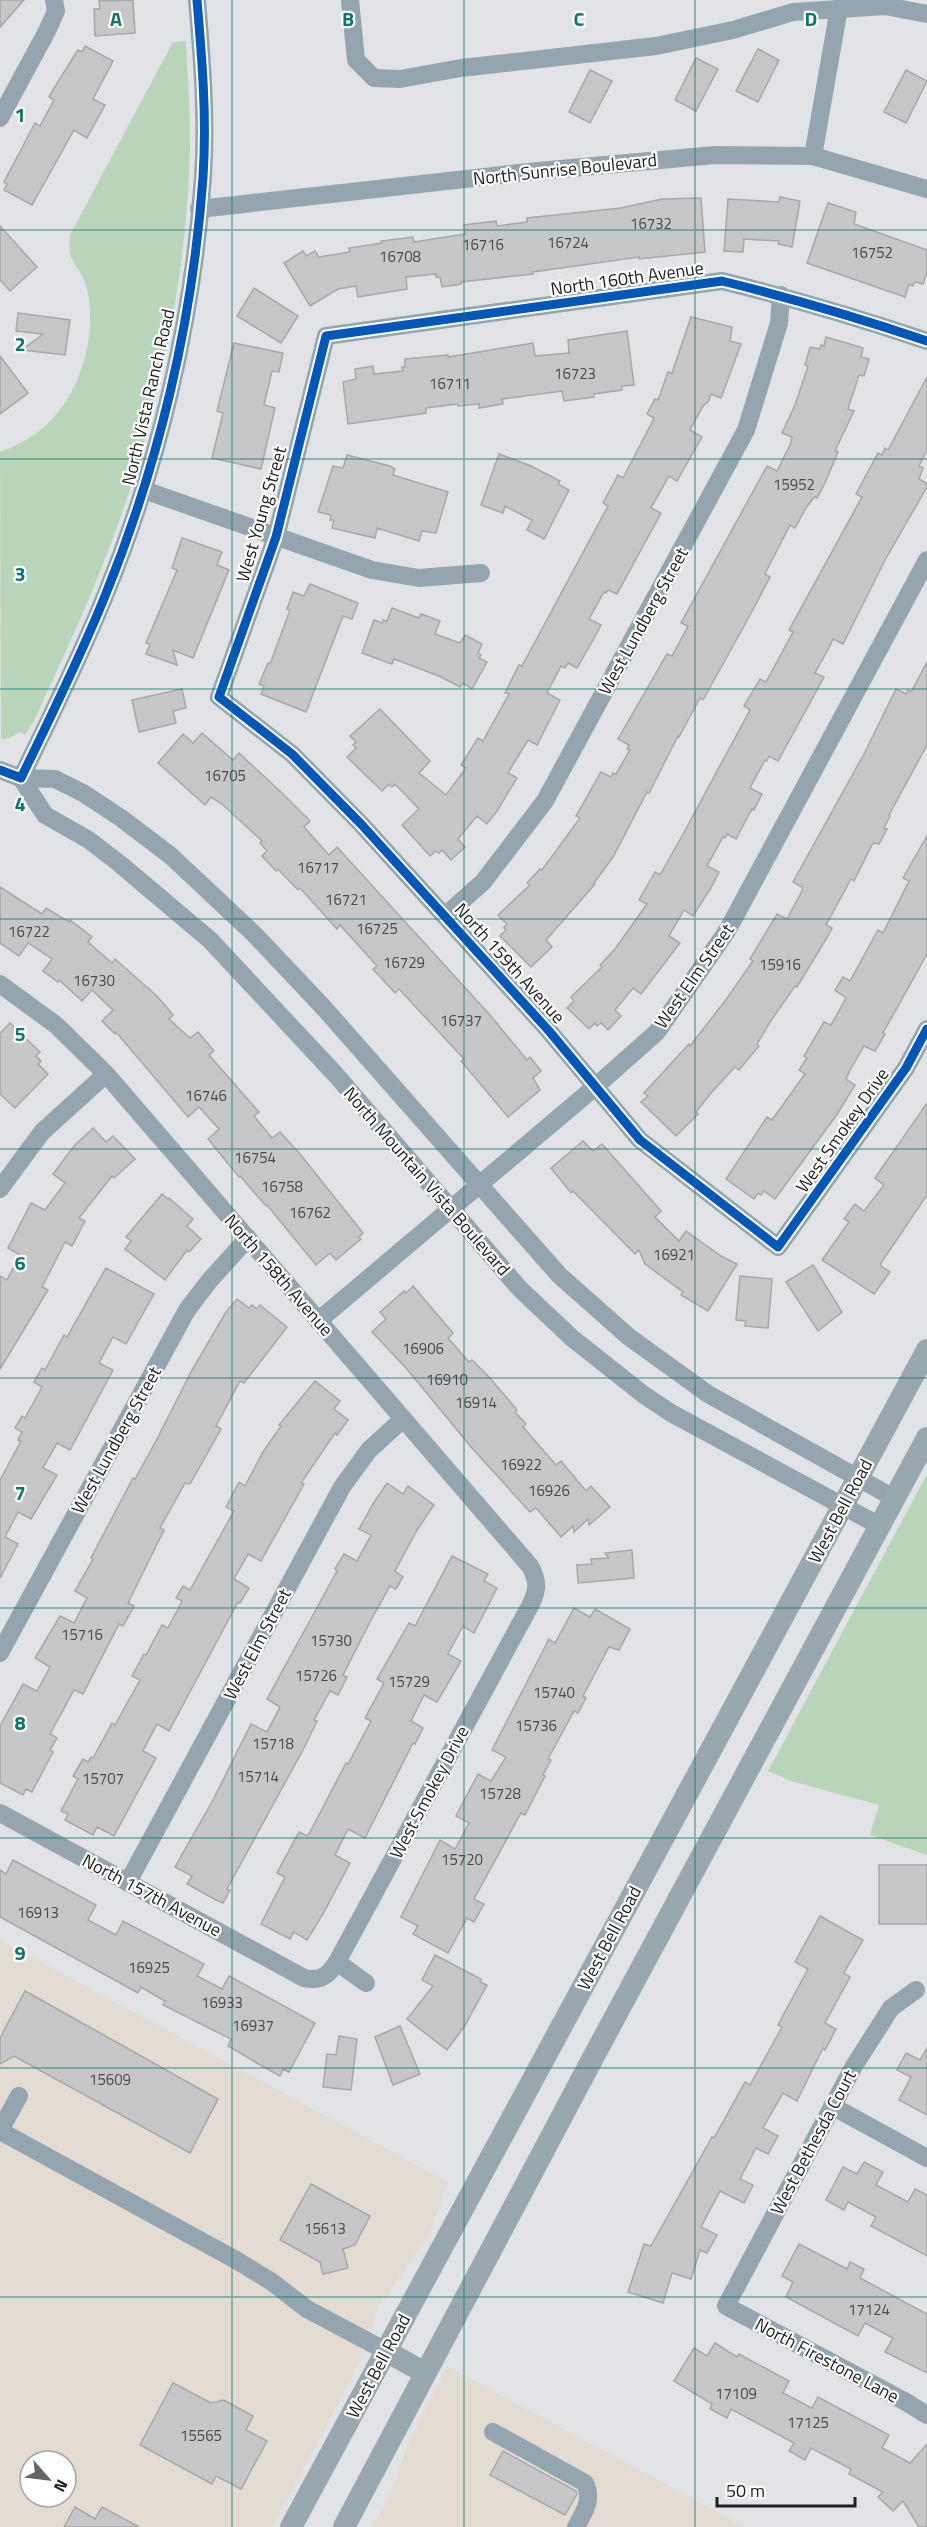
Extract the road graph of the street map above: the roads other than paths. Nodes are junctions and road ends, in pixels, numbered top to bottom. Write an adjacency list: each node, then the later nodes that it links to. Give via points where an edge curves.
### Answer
1 (197, 0): 9 (street, North Vista Ranch Road, via 204,85)
2 (350, 0): 4 (street, via 356,60 374,78 400,79 461,68 656,46 733,30 793,12)
3 (55, 6): 6 (street)
4 (838, 8): 5 (street, via 885,6); 7 (street)
5 (927, 14)
6 (0, 118)
7 (813, 156): 8 (street, North Sunrise Boulevard); 9 (street, North Sunrise Boulevard, via 653,159)
8 (927, 189)
9 (200, 209): 13 (street, North Vista Ranch Road, via 173,377)
10 (782, 295): 11 (street, North 160th Avenue, via 722,281); 12 (street, North 160th Avenue); 20 (street, West Lundberg Street, via 779,323 746,430 544,801 483,882)
11 (326, 336): 14 (street, West Young Street)
12 (927, 341)
13 (144, 490): 14 (street); 19 (street, North Vista Ranch Road, via 105,597)
14 (276, 537): 16 (street, via 372,570 418,578); 17 (street, West Young Street)
15 (927, 560): 24 (street, West Elm Street, via 727,931 657,1032)
16 (481, 573)
17 (219, 697): 20 (street, North 159th Avenue, via 292,754)
18 (0, 770): 19 (street, North Mountain Vista Boulevard)
19 (21, 778): 25 (street, North Mountain Vista Boulevard, via 55,779 83,793 171,856 283,964); 27 (street, North Mountain Vista Boulevard, via 45,815 89,840 210,940 336,1075)
20 (446, 915): 24 (street, North 159th Avenue)
21 (0, 984): 23 (street, North 158th Avenue, via 56,1024)
22 (927, 1029): 29 (street, West Smokey Drive, via 906,1068)
23 (106, 1074): 26 (street, via 42,1132); 28 (street, North 158th Avenue)
24 (596, 1087): 25 (street, West Elm Street); 29 (street, North 159th Avenue, via 640,1140)
25 (479, 1184): 27 (street, West Elm Street); 34 (street, North Mountain Vista Boulevard, via 559,1275 629,1337 708,1394)
26 (0, 1189)
27 (450, 1208): 30 (street, West Elm Street); 36 (street, North Mountain Vista Boulevard, via 520,1289 572,1338 644,1395 694,1427)
28 (248, 1238): 30 (street, North 158th Avenue); 39 (street, West Lundberg Street, via 187,1310)
29 (778, 1247)
30 (318, 1321): 32 (street, North 158th Avenue)
31 (927, 1350): 34 (main road, West Bell Road)
32 (403, 1419): 38 (street, North 158th Avenue, via 530,1566); 41 (street, West Elm Street, via 369,1449 342,1487)
33 (927, 1438): 35 (main road)
34 (858, 1477): 35 (street, North Mountain Vista Boulevard); 36 (main road, West Bell Road)
35 (894, 1498): 37 (main road)
36 (842, 1506): 37 (street, North Mountain Vista Boulevard); 51 (main road, West Bell Road)
37 (880, 1526): 52 (main road)
38 (537, 1585): 42 (street, West Smokey Drive, via 531,1604)
39 (0, 1653)
40 (0, 1813): 41 (street, North 157th Avenue)
41 (128, 1882): 43 (street, North 157th Avenue)
42 (337, 1962): 43 (street, West Smokey Drive, via 319,1979); 44 (street)
43 (304, 1978)
44 (366, 1983)
45 (916, 1990): 47 (street, West Bethesda Court, via 891,2008)
46 (19, 2096): 48 (street)
47 (832, 2106): 49 (street); 50 (street, West Bethesda Court)
48 (0, 2131): 51 (street, via 250,2268 307,2309)
49 (927, 2158)
50 (726, 2306): 53 (street, North Firestone Lane)
51 (386, 2351): 52 (main road); 55 (main road, West Bell Road)
52 (425, 2373): 56 (main road)
53 (927, 2415)
54 (493, 2432): 57 (street, via 585,2483 589,2499)
55 (291, 2527)
56 (344, 2527)
57 (576, 2527)

